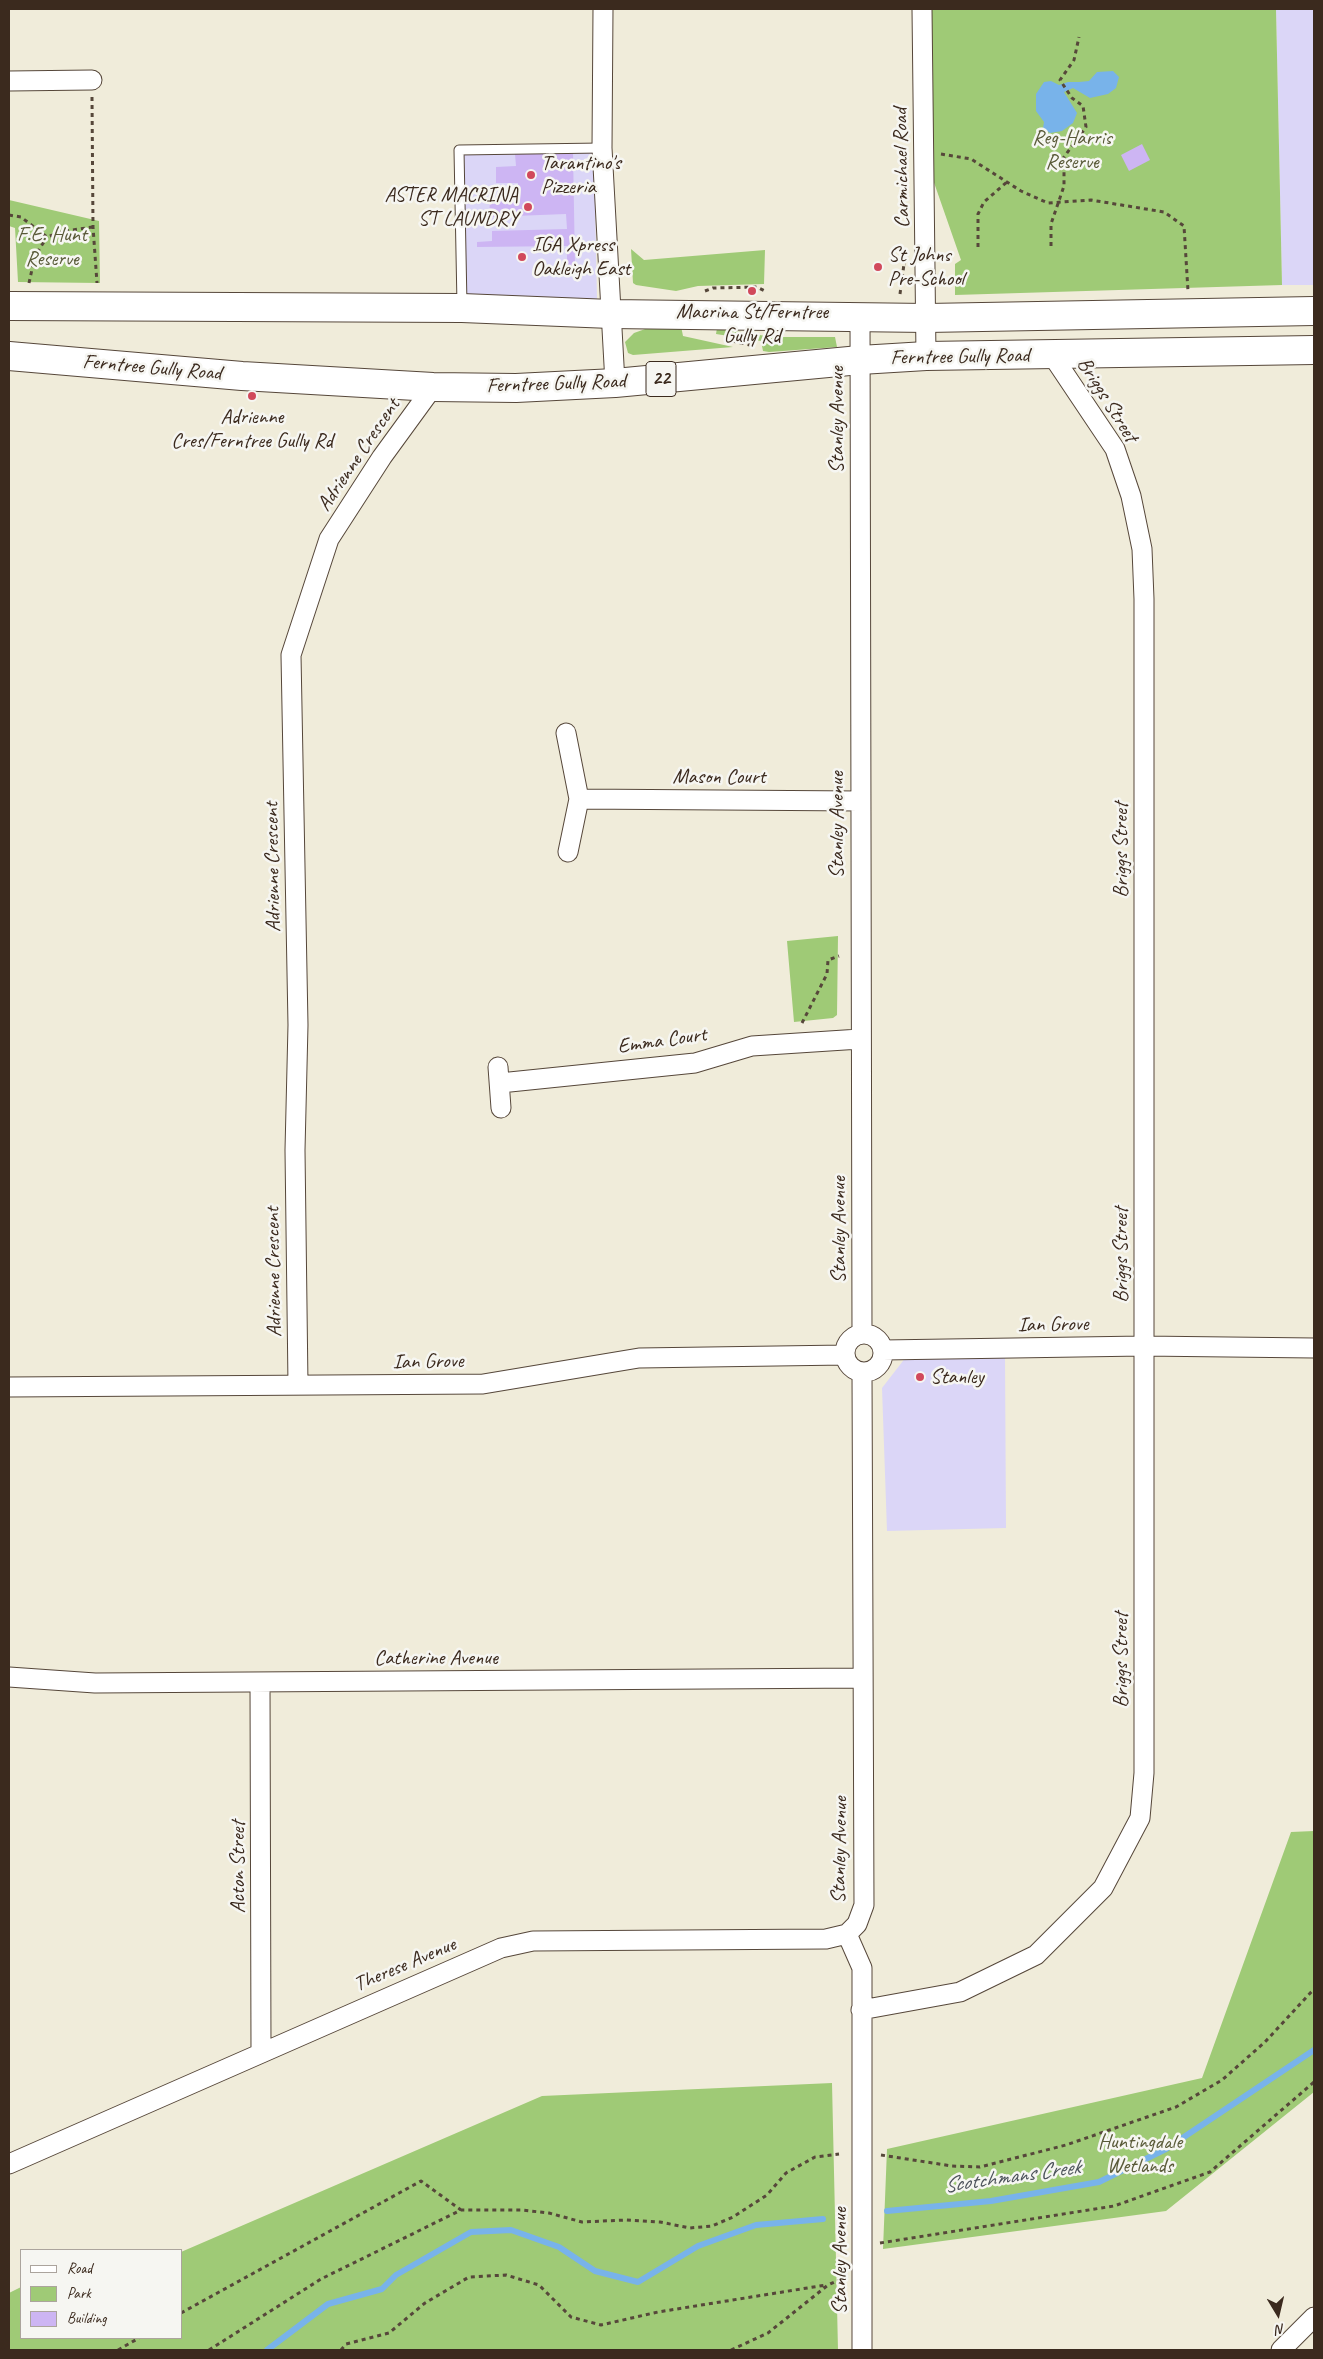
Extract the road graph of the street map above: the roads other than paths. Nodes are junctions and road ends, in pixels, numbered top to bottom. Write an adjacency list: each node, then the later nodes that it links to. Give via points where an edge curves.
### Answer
1 (603, 9): 5 (street)
2 (922, 9): 11 (street, Carmichael Road)
3 (92, 80): 4 (street)
4 (9, 82)
5 (602, 148): 7 (lane, via 459,150); 9 (street)
6 (9, 306): 7 (main road, Ferntree Gully Road)
7 (462, 308): 9 (main road, Ferntree Gully Road)
8 (1314, 311): 11 (main road, Ferntree Gully Road)
9 (611, 314): 10 (main road, Ferntree Gully Road); 17 (street)
10 (860, 316): 11 (main road, Ferntree Gully Road); 16 (street, Stanley Avenue)
11 (927, 318): 15 (street, Carmichael Road)
12 (1314, 350): 13 (main road, Ferntree Gully Road / 22)
13 (1052, 355): 15 (main road, Ferntree Gully Road / 22); 26 (street, Briggs Street, via 1114,449 1131,496 1142,549)
14 (9, 356): 18 (main road, Ferntree Gully Road / 22, via 242,376)
15 (926, 356): 16 (main road, Ferntree Gully Road / 22)
16 (860, 360): 17 (main road, Ferntree Gully Road / 22); 21 (street, Stanley Avenue)
17 (615, 383): 18 (main road, Ferntree Gully Road / 22, via 516,388)
18 (434, 387): 31 (street, Adrienne Crescent, via 382,457 329,539 291,656 298,1025 295,1150)
19 (566, 733): 20 (street)
20 (579, 799): 21 (street, Mason Court); 22 (street)
21 (860, 800): 23 (street, Stanley Avenue)
22 (568, 852)
23 (860, 1039): 24 (street, Emma Court, via 752,1046 695,1063 499,1075); 25 (street, Stanley Avenue)
24 (501, 1108)
25 (862, 1334): 28 (street, via 875,1337); 29 (street, via 848,1344)
26 (1143, 1346): 27 (street, Ian Grove); 28 (street, Ian Grove); 37 (street, Briggs Street, via 1144,1773 1140,1818 1104,1888 1036,1955 960,1992)
27 (1314, 1348)
28 (883, 1350): 30 (street, via 881,1362)
29 (845, 1355): 30 (street, via 850,1365); 31 (street, Ian Grove, via 639,1358 483,1384)
30 (862, 1372): 34 (street, Stanley Avenue)
31 (298, 1385): 32 (street, Ian Grove)
32 (9, 1387)
33 (9, 1678): 35 (street, Catherine Avenue, via 95,1683)
34 (863, 1678): 35 (street, Catherine Avenue); 36 (street, Stanley Avenue, via 864,1904 857,1924)
35 (260, 1682): 38 (street, Acton Street)
36 (847, 1934): 37 (street, Stanley Avenue, via 862,1968); 38 (street, Therese Avenue, via 826,1939 533,1941 502,1948)
37 (861, 2010): 41 (street, Stanley Avenue)
38 (261, 2052): 39 (street, Therese Avenue)
39 (9, 2164)
40 (1314, 2317): 42 (street)
41 (862, 2350)
42 (1281, 2350)

